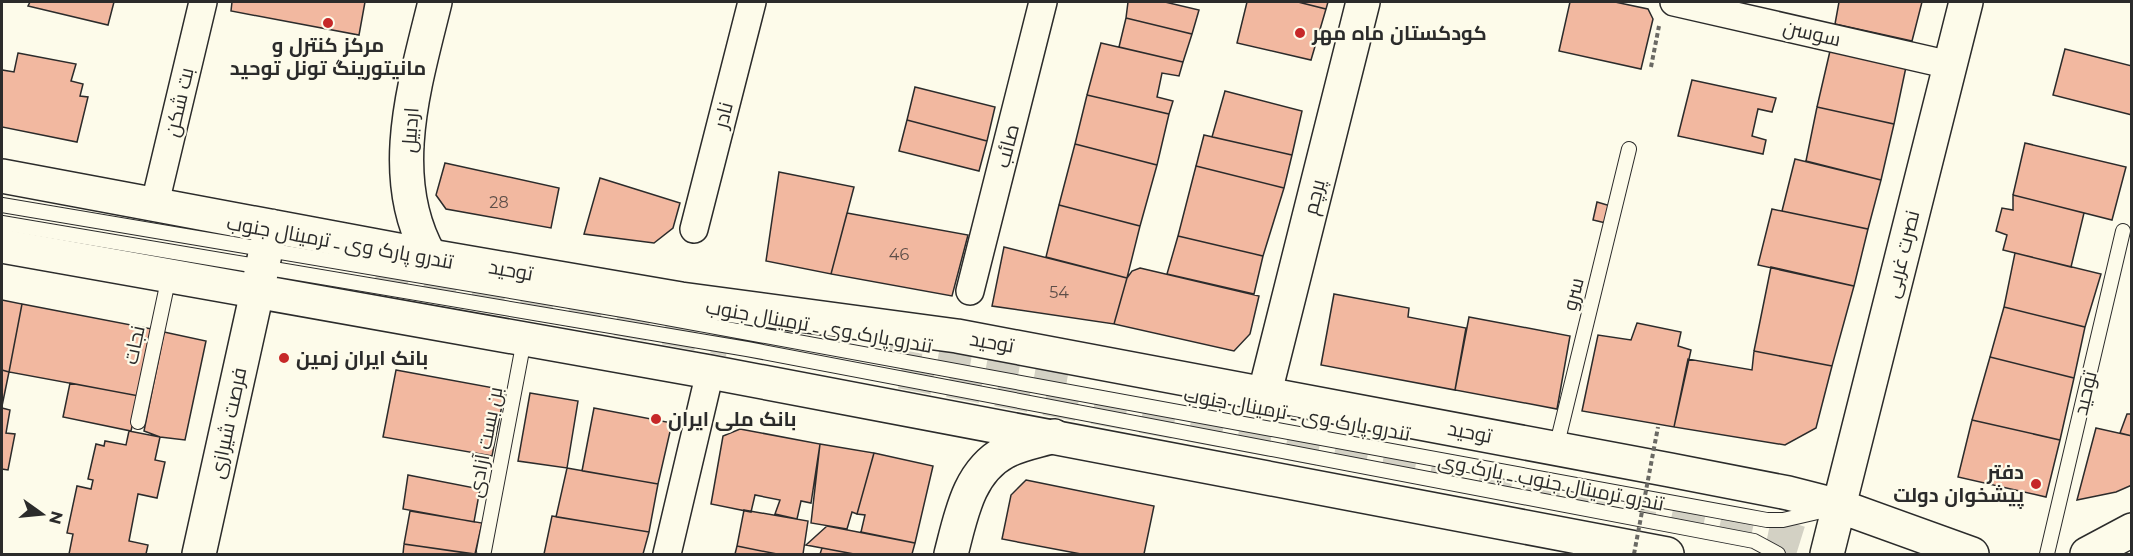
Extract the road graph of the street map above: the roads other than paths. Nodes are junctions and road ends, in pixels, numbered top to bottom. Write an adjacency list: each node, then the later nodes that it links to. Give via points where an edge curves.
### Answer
1 (203, 2): 11 (street, بت شکن)
2 (435, 2): 17 (main road, اردبیل, via 408,127 408,191 415,226)
3 (752, 2): 14 (street, نادر)
4 (1043, 2): 20 (street, صائب)
5 (1364, 2): 23 (main road, پرچم)
6 (1966, 2): 8 (main road, نصرت غربی)
7 (1667, 12): 8 (street, سوسن)
8 (1950, 65): 27 (main road, نصرت غربی)
9 (1629, 150): 26 (lane, سرو)
10 (2, 176): 11 (main road, توحید)
11 (155, 204): 18 (main road, توحید)
12 (2, 205): 18 (lane, تندرو پارک وی ـ ترمینال جنوب)
13 (2, 223): 18 (lane, تندرو ترمینال جنوب ـ پارک وی)
14 (694, 229)
15 (2123, 231): 37 (lane, توحید)
16 (2, 246): 19 (main road, توحید)
17 (430, 256): 18 (main road, توحید); 23 (main road, توحید, via 681,299 957,336)
18 (265, 259): 19 (main road, توحید); 21 (main road, توحید); 27 (lane, تندرو پارک وی ـ ترمینال جنوب, via 641,313 1767,520 1783,520); 30 (main road, فرصت شیرازی); 34 (lane, تندرو ترمینال جنوب ـ پارک وی, via 1754,541)
19 (169, 276): 24 (lane, نجات)
20 (970, 291)
21 (524, 340): 22 (main road, توحید); 29 (lane, بن بست آزادی)
22 (710, 372): 25 (main road, توحید); 31 (street)
23 (1265, 392): 26 (main road, توحید)
24 (138, 422)
25 (1054, 436): 32 (main road, via 1007,451 990,462 969,492); 33 (main road, توحید)
26 (1556, 448): 27 (main road, توحید)
27 (1839, 506): 35 (main road, نصرت غربی); 36 (main road, توحید)
28 (2132, 530): 38 (main road)
29 (484, 551)
30 (199, 555)
31 (667, 555)
32 (951, 555)
33 (1667, 555)
34 (1778, 555)
35 (1827, 555)
36 (1972, 555)
37 (2047, 555)
38 (2087, 555)

